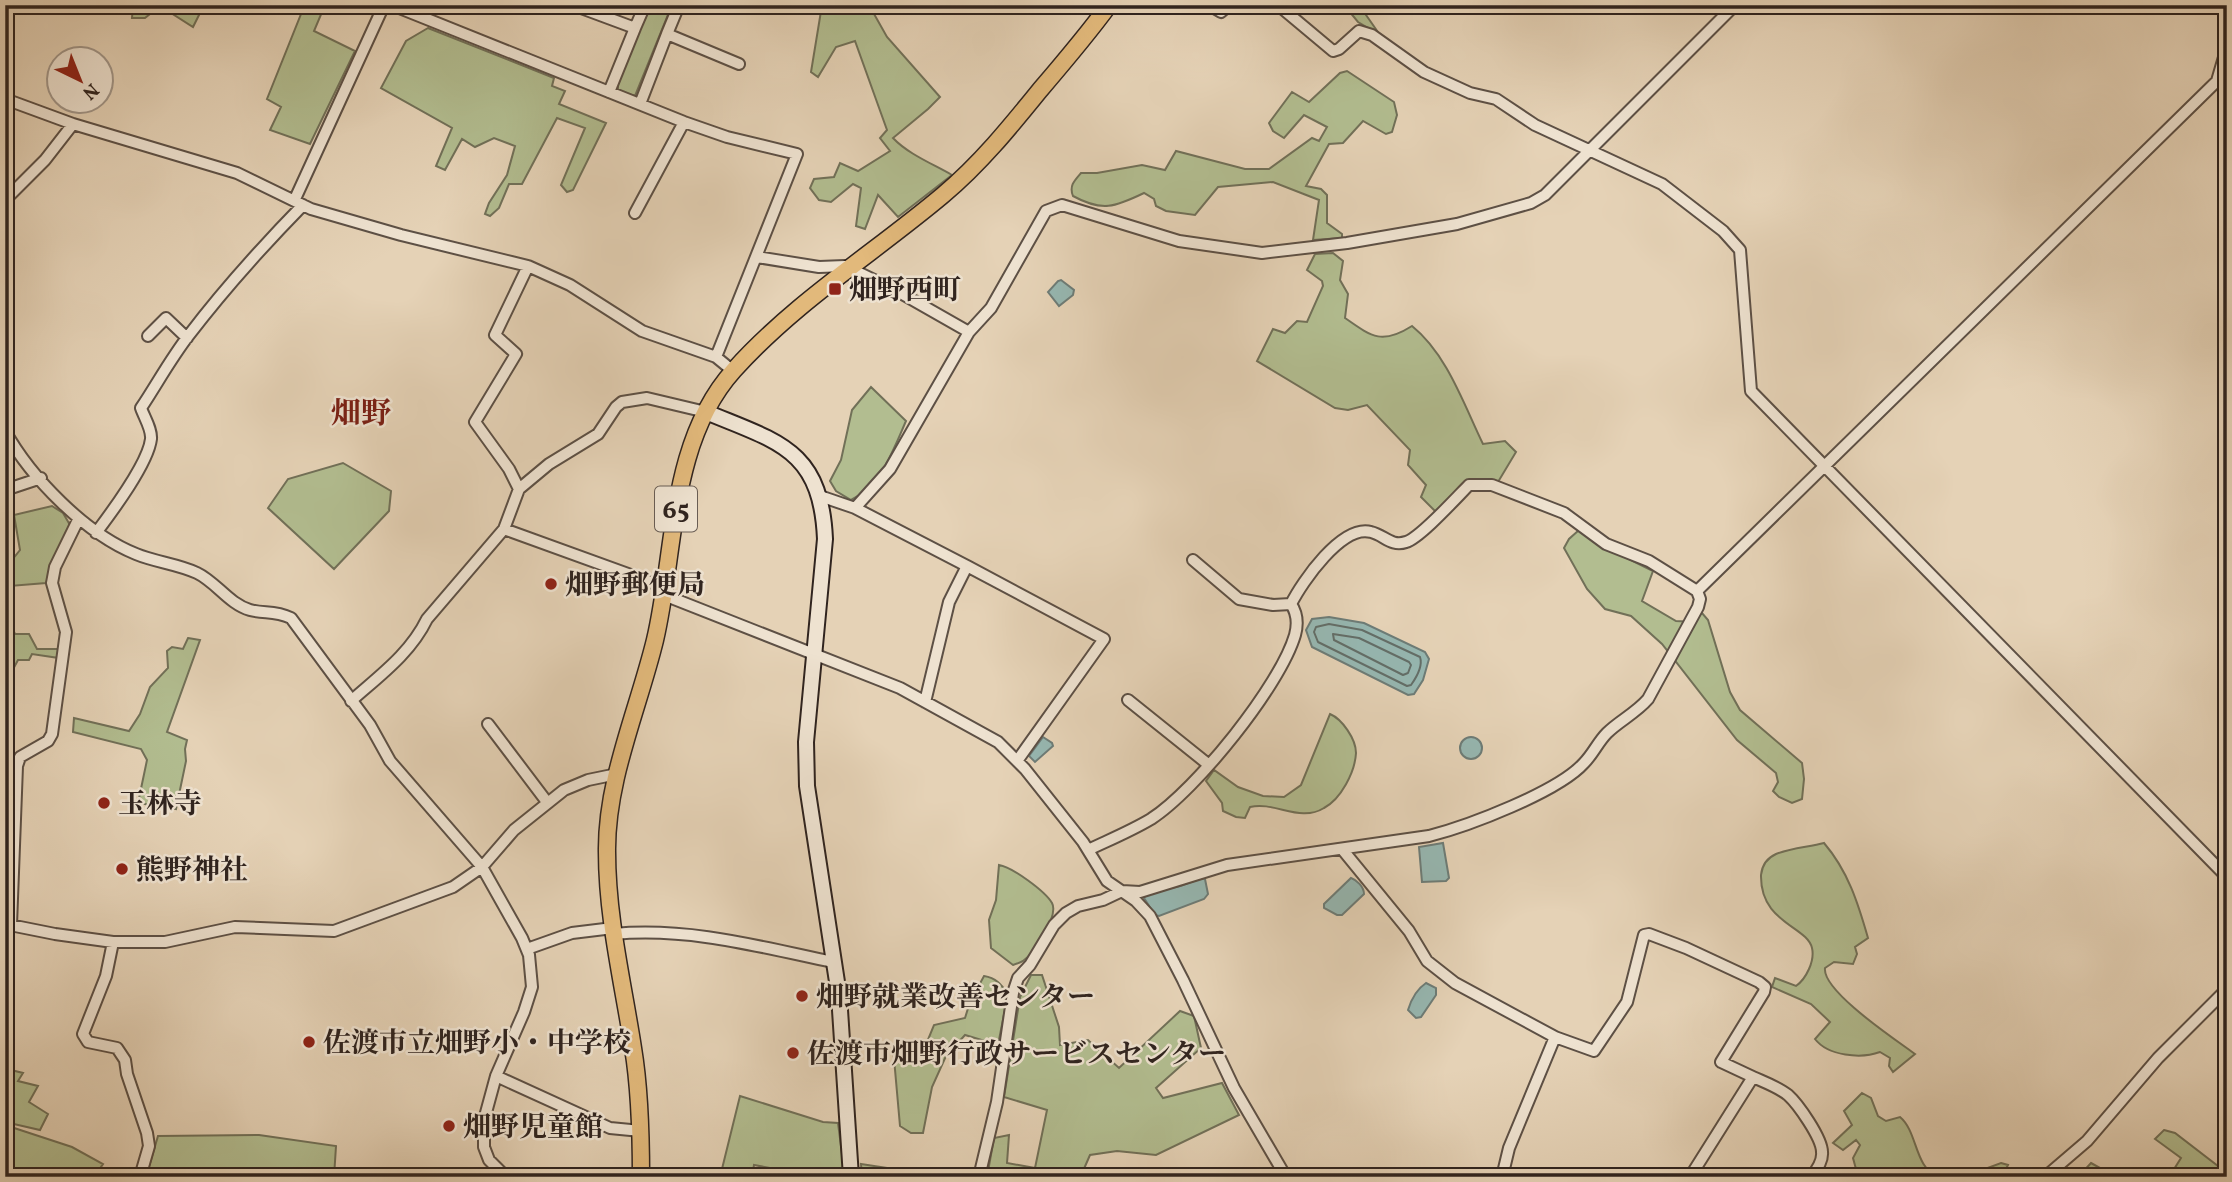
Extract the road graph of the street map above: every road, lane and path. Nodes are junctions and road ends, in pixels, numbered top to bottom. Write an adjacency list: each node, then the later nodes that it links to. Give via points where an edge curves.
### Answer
1 (384, 5): 24 (street)
2 (391, 5): 17 (street)
3 (573, 5): 11 (street)
4 (645, 5): 11 (street)
5 (679, 5): 12 (street)
6 (1109, 5): 28 (main road, 65, via 984,156 942,196)
7 (1209, 5): 8 (street, via 1221,12)
8 (1229, 5)
9 (1278, 5): 22 (street, via 1333,51 1364,32 1424,72 1470,93 1496,99 1535,125)
10 (1735, 5): 22 (street)
11 (635, 27): 17 (street)
12 (667, 34): 14 (street); 19 (street)
13 (2227, 47): 15 (street)
14 (739, 64)
15 (2217, 81): 16 (street); 36 (street)
16 (2227, 89)
17 (609, 92): 19 (street)
18 (5, 99): 21 (street)
19 (640, 104): 20 (street)
20 (684, 122): 25 (street); 26 (street, via 727,138 797,154)
21 (73, 124): 23 (street, via 46,160); 24 (street, via 237,173)
22 (1589, 150): 29 (street, via 1545,195 1531,203 1457,224 1301,249 1262,253 1188,243 1062,205 1053,207 1046,211 990,307); 36 (street, via 1662,184 1723,231 1740,250 1751,391)
23 (5, 200)
24 (299, 202): 27 (street, via 401,235); 31 (street)
25 (635, 213)
26 (757, 257): 28 (street); 32 (street)
27 (528, 266): 32 (street, via 570,285 642,331); 38 (street, via 495,335 516,354 475,422)
28 (851, 268): 29 (street); 33 (main road, 65)
29 (969, 332): 41 (street, via 890,469)
30 (148, 336): 31 (street, via 166,318)
31 (187, 338): 44 (street, via 141,408 152,436 148,453)
32 (716, 357): 33 (street)
33 (733, 371): 34 (main road, 65)
34 (706, 412): 38 (street, via 647,398 622,402 598,434); 40 (street, via 791,451 804,463); 47 (main road, 65, via 683,476)
35 (5, 431): 37 (street)
36 (1824, 466): 48 (street); 62 (street)
37 (41, 478): 39 (street); 42 (street)
38 (519, 489): 43 (street)
39 (5, 490)
40 (820, 496): 41 (street); 50 (street, via 825,539)
41 (855, 508): 46 (street)
42 (78, 520): 44 (street); 64 (street, via 52,583 66,632 52,734 20,757 17,766)
43 (504, 529): 47 (street); 52 (street, via 427,619 400,659)
44 (96, 533): 52 (street, via 134,554 198,573 250,610 291,618)
45 (1193, 560): 49 (street, via 1239,599)
46 (967, 566): 53 (street, via 949,602); 55 (street, via 1104,639)
47 (664, 591): 50 (street); 57 (main road, 65)
48 (1697, 591): 49 (street, via 1649,561 1606,544 1564,513 1480,484 1469,485 1413,540 1396,543 1362,532 1336,545 1308,575); 59 (street, via 1698,607 1648,699 1606,734 1572,774 1452,830)
49 (1291, 604): 56 (street, via 1294,635 1281,665)
50 (814, 655): 53 (street); 68 (street, via 807,786)
51 (1128, 700): 56 (street)
52 (351, 701): 61 (street, via 390,761)
53 (925, 702): 55 (street, via 998,742)
54 (488, 724): 58 (street)
55 (1017, 761): 60 (street)
56 (1209, 765): 60 (street, via 1151,819)
57 (617, 774): 58 (street, via 588,780); 65 (main road, 65, via 607,850)
58 (547, 802): 61 (street, via 514,830)
59 (1342, 849): 63 (street, via 1227,864 1140,891); 70 (street, via 1409,931 1427,961 1455,983)
60 (1088, 850): 63 (street, via 1107,881)
61 (482, 867): 66 (street, via 453,887 334,931 235,928 165,942); 67 (street)
62 (2227, 877)
63 (1122, 891): 78 (street, via 1066,913 1018,978); 79 (street, via 1150,916 1234,1088)
64 (8, 924): 66 (street)
65 (613, 931): 67 (street, via 572,933); 68 (street, via 693,934); 73 (main road, 65)
66 (113, 942): 74 (street, via 106,976 83,1034 88,1042 122,1052 149,1146)
67 (527, 949): 71 (street, via 532,987)
68 (834, 962): 77 (street)
69 (2227, 989): 83 (street, via 2158,1058 2087,1141)
70 (1555, 1037): 72 (street, via 1594,1051 1627,1002 1643,935 1649,934 1765,987 1721,1062); 80 (street, via 1509,1148)
71 (496, 1076): 73 (street, via 610,1128); 75 (street, via 486,1106 484,1147 489,1160)
72 (1753, 1077): 81 (street); 82 (street, via 1786,1094 1815,1133 1822,1152)
73 (641, 1131): 76 (main road, 65)
74 (140, 1177)
75 (506, 1177)
76 (641, 1177)
77 (851, 1177)
78 (979, 1177)
79 (1286, 1177)
80 (1502, 1177)
81 (1690, 1177)
82 (1811, 1177)
83 (2045, 1177)

